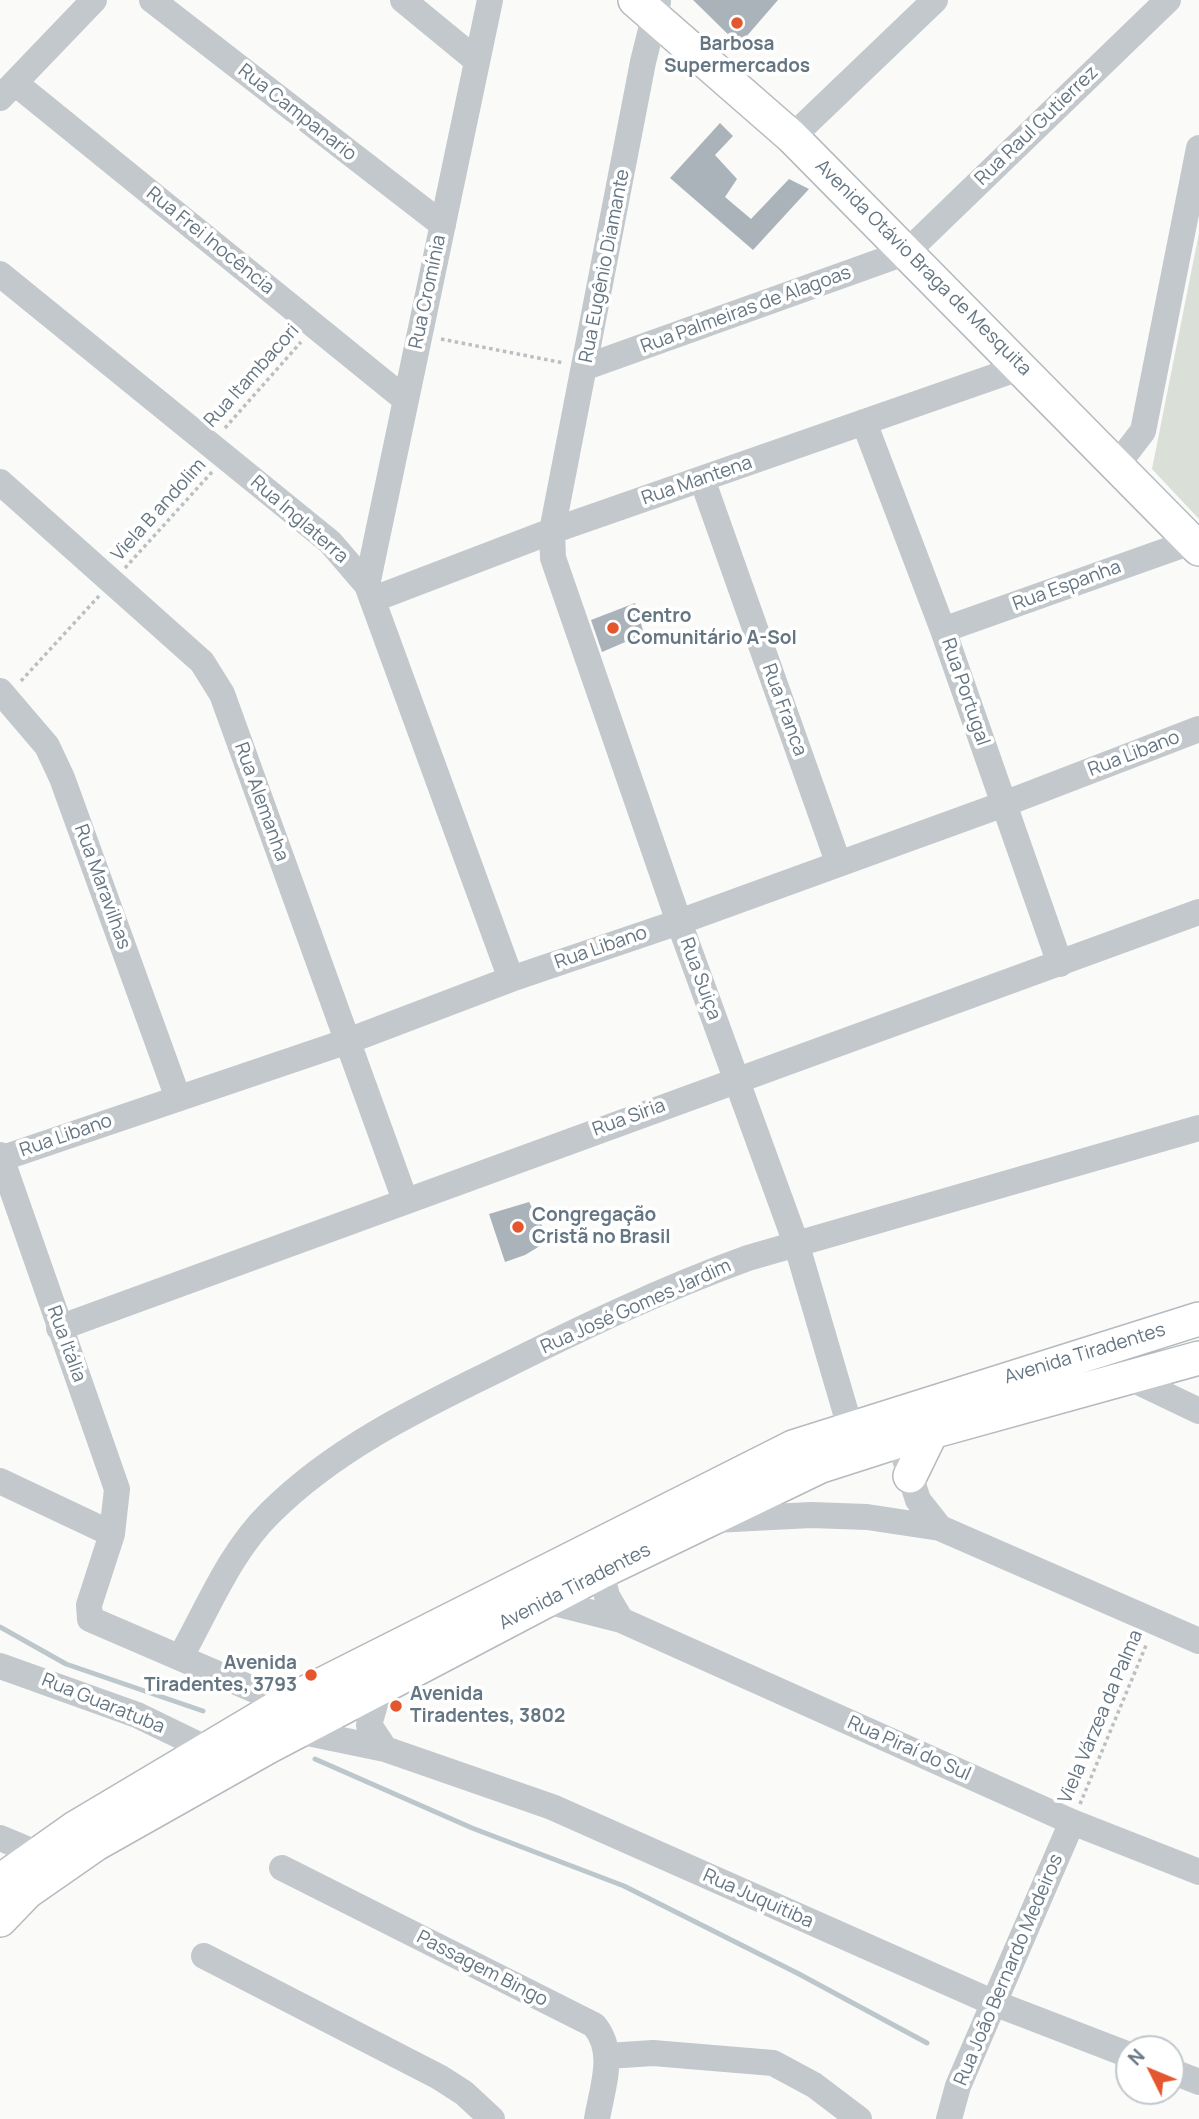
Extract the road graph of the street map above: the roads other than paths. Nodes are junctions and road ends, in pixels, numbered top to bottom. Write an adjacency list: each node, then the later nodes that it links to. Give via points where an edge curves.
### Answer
1 (94, 0): 9 (street)
2 (152, 0): 13 (street, Rua Campanario)
3 (403, 0): 8 (street)
4 (490, 0): 8 (street, Rua Cromínia)
5 (935, 0): 10 (street)
6 (1168, 0): 14 (street, Rua Raul Gutierrez)
7 (650, 6): 10 (main road, Avenida Otávio Braga de Mesquita); 16 (street, Rua Eugênio Diamante)
8 (476, 60): 13 (street, Rua Cromínia)
9 (7, 91): 18 (street, Rua Frei Inocência)
10 (792, 137): 14 (main road, Avenida Otávio Braga de Mesquita)
11 (1199, 148): 12 (street)
12 (1195, 184): 20 (street, via 1143,431)
13 (443, 225): 18 (street, Rua Cromínia)
14 (906, 252): 16 (street, Rua Palmeiras de Alagoas); 17 (main road, Avenida Otávio Braga de Mesquita)
15 (0, 274): 25 (street, Rua Inglaterra, via 330,542)
16 (586, 367): 23 (street, Rua Eugênio Diamante)
17 (1022, 367): 19 (street, Rua Mantena); 20 (main road, Avenida Otávio Braga de Mesquita)
18 (406, 400): 25 (street, Rua Cromínia)
19 (864, 422): 21 (street, Rua Mantena); 26 (street, Rua Portugal)
20 (1117, 465): 24 (main road, Avenida Otávio Braga de Mesquita)
21 (702, 479): 23 (street, Rua Mantena); 30 (street, Rua Franca)
22 (0, 482): 35 (street, Rua Alemanha, via 202,662 222,694)
23 (552, 531): 25 (street, Rua Mantena); 32 (street, Rua Suiça, via 558,574)
24 (1195, 545): 26 (street, Rua Espanha)
25 (371, 592): 34 (street, Rua Inglaterra)
26 (943, 629): 29 (street, Rua Portugal)
27 (3, 694): 37 (street, Rua Maravilhas, via 47,746 62,778)
28 (1199, 729): 29 (street, Rua Libano)
29 (1004, 804): 30 (street, Rua Libano); 33 (street, Rua Portugal)
30 (838, 862): 32 (street, Rua Libano)
31 (1199, 912): 33 (street, Rua Siria)
32 (679, 922): 34 (street, Rua Libano); 36 (street, Rua Suiça)
33 (1060, 964): 36 (street, Rua Siria)
34 (511, 979): 35 (street, Rua Libano)
35 (348, 1041): 37 (street, Rua Libano); 40 (street, Rua Alemanha)
36 (737, 1079): 40 (street, Rua Siria); 41 (street, Rua Suiça)
37 (178, 1098): 39 (street, Rua Libano)
38 (1199, 1128): 41 (street, Rua José Gomes Jardim)
39 (0, 1157): 43 (street, Rua Itália)
40 (405, 1200): 43 (street, Rua Siria)
41 (797, 1246): 47 (street, Rua Suiça); 59 (street, Rua José Gomes Jardim, via 697,1276 569,1334 346,1450 310,1477 251,1534)
42 (1199, 1319): 48 (main road, Avenida Tiradentes)
43 (59, 1328): 54 (street, Rua Itália, via 115,1476)
44 (1197, 1365): 45 (main road, Avenida Tiradentes)
45 (1130, 1378): 46 (street); 49 (main road, Avenida Tiradentes)
46 (1199, 1411)
47 (850, 1427): 48 (main road, Avenida Tiradentes); 62 (main road, Avenida Tiradentes, via 793,1447)
48 (895, 1427): 49 (main road, Avenida Tiradentes); 50 (street); 52 (main road, Avenida Tiradentes)
49 (932, 1431): 50 (main road)
50 (910, 1476): 53 (street, via 918,1500)
51 (0, 1481): 54 (street)
52 (710, 1520): 53 (street, via 845,1516); 55 (main road, Avenida Tiradentes)
53 (940, 1528): 58 (street)
54 (112, 1534): 59 (street, Rua Itália, via 89,1605 90,1619)
55 (601, 1572): 56 (main road, Avenida Tiradentes); 57 (street, via 607,1596)
56 (546, 1601): 57 (street, Rua Piraí do Sul); 61 (main road, Avenida Tiradentes)
57 (621, 1620): 65 (street, Rua Piraí do Sul)
58 (1199, 1641)
59 (181, 1656): 62 (street, Rua Juquitiba)
60 (0, 1666): 63 (street, Rua Guaratuba, via 137,1715)
61 (380, 1687): 62 (main road, Avenida Tiradentes); 64 (street, via 369,1725)
62 (292, 1717): 63 (main road, Avenida Tiradentes); 64 (street, Rua Juquitiba); 71 (main road, Avenida Tiradentes, via 96,1844 27,1892)
63 (205, 1748): 67 (main road, Avenida Tiradentes)
64 (385, 1749): 73 (street, Rua Juquitiba, via 552,1807)
65 (1072, 1822): 69 (street, Rua Piraí do Sul); 73 (street, Rua João Bernardo Medeiros)
66 (0, 1838): 67 (street)
67 (36, 1853): 70 (main road, Avenida Tiradentes)
68 (282, 1868): 75 (street, Passagem Bingo, via 594,2025)
69 (1199, 1872)
70 (0, 1881)
71 (0, 1920)
72 (204, 1955): 76 (street, via 439,2077 464,2092)
73 (994, 2003): 74 (street, Rua Juquitiba); 79 (street, Rua João Bernardo Medeiros, via 958,2086)
74 (1115, 2050)
75 (608, 2056): 77 (street); 78 (street, via 653,2053 774,2063 814,2085)
76 (492, 2119)
77 (597, 2119)
78 (859, 2119)
79 (949, 2119)

